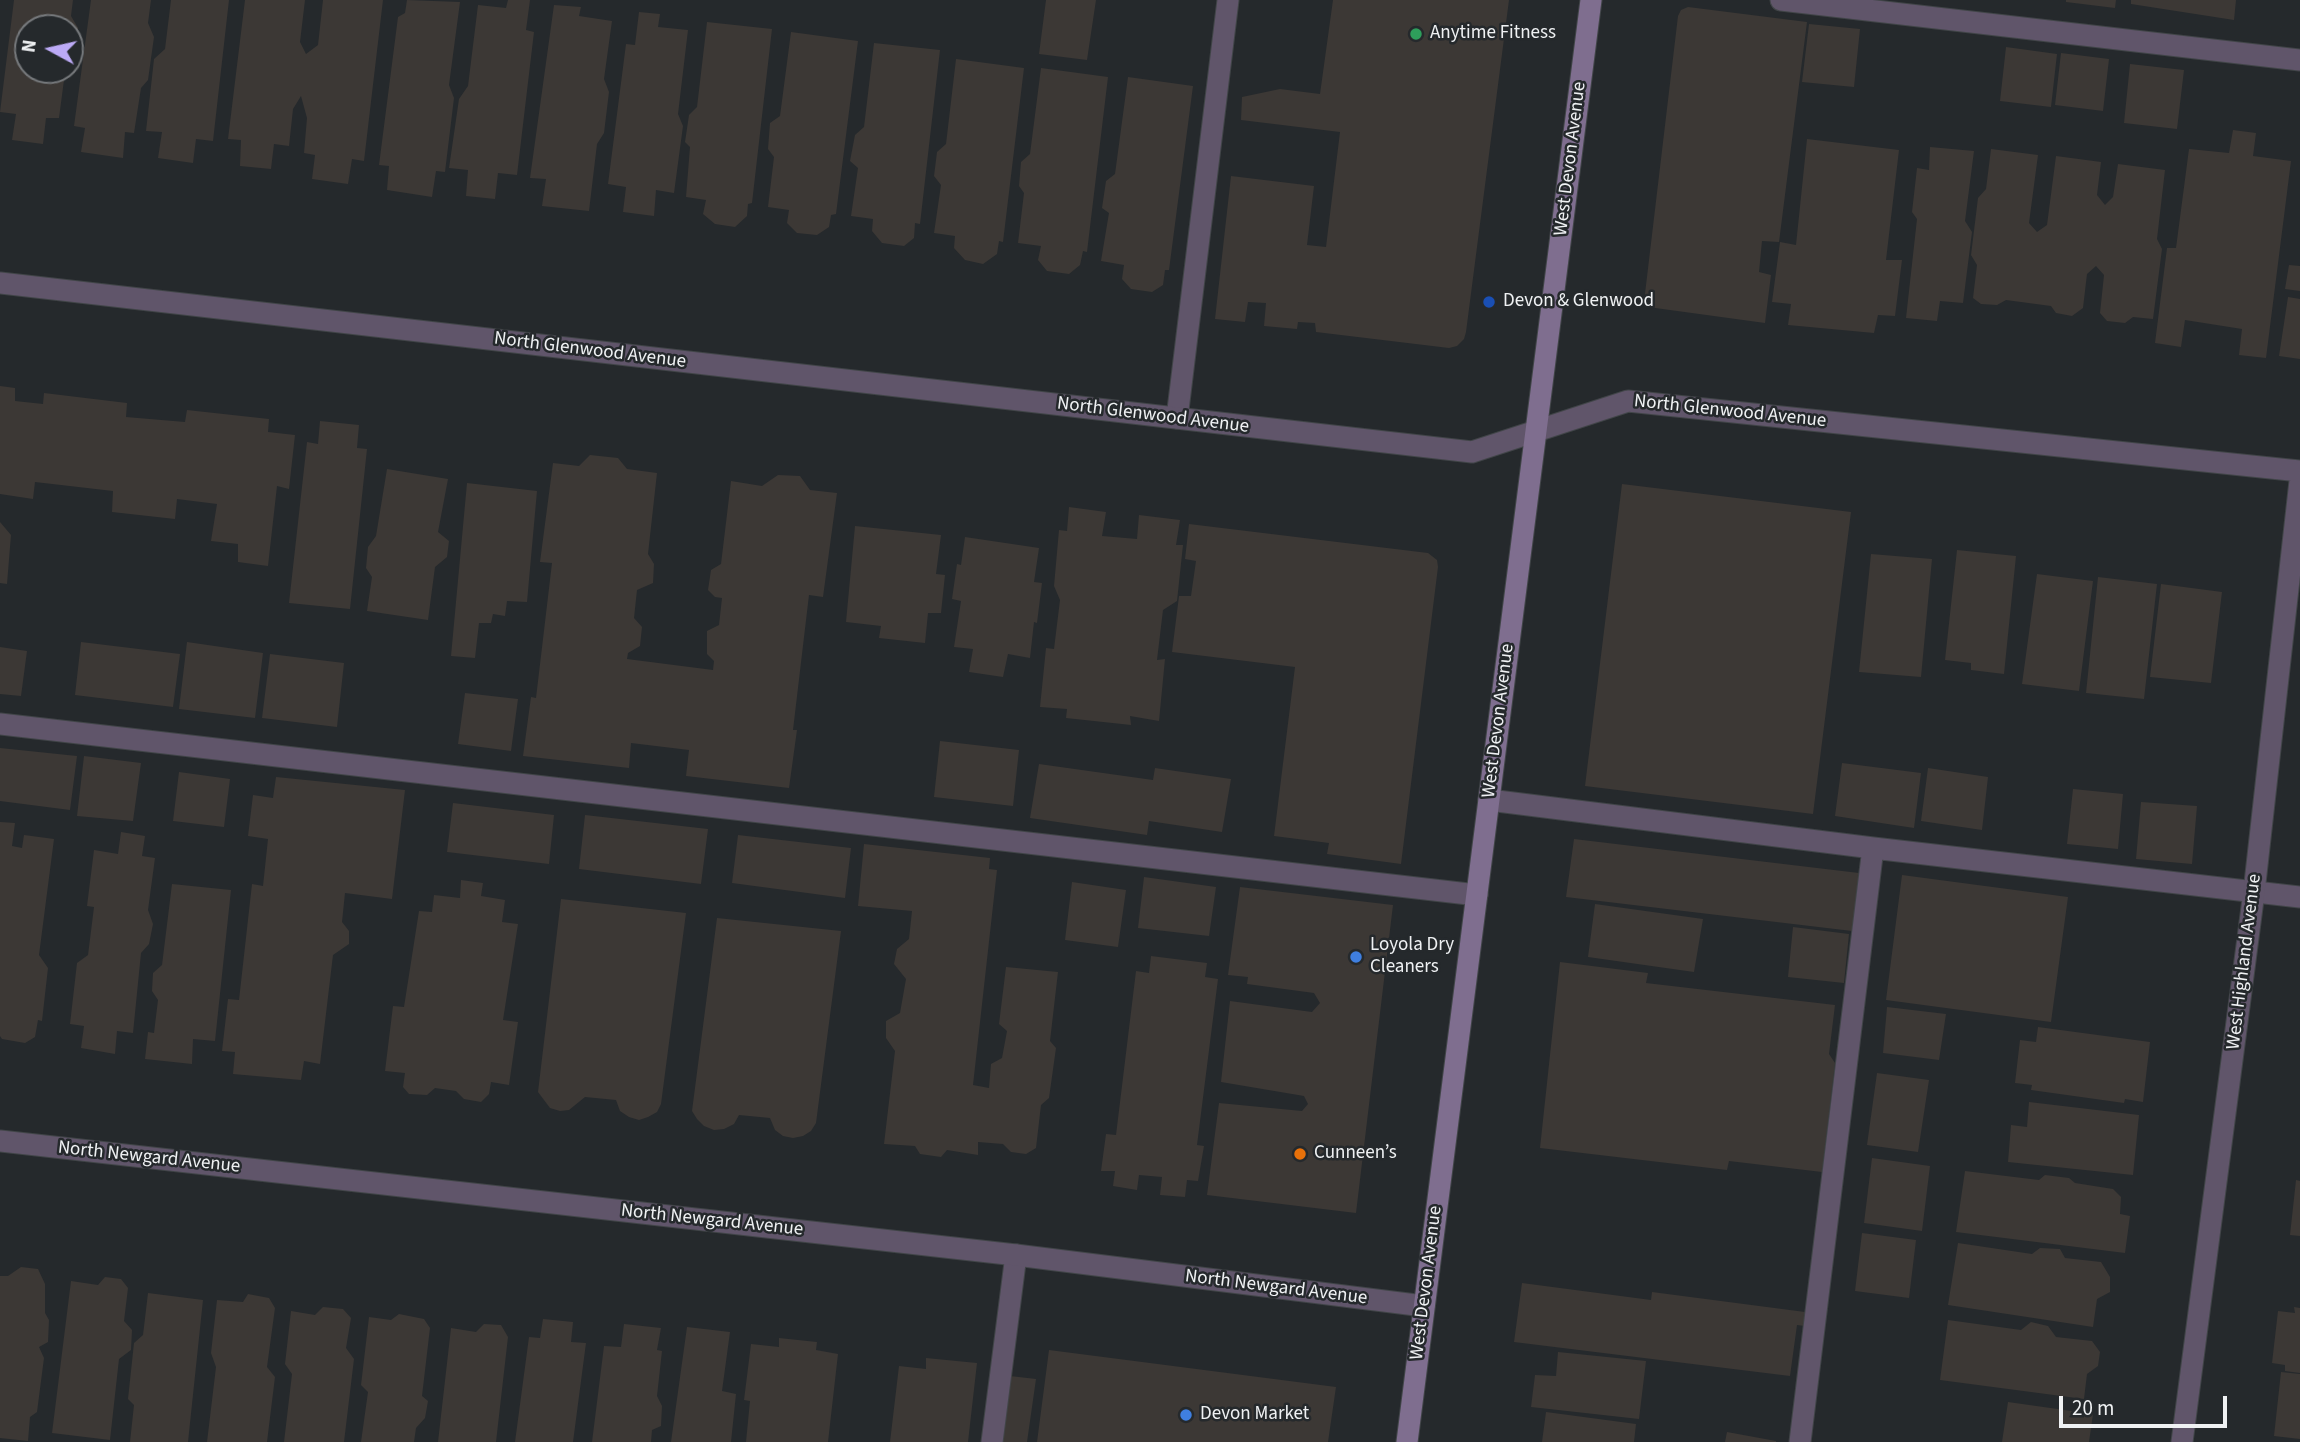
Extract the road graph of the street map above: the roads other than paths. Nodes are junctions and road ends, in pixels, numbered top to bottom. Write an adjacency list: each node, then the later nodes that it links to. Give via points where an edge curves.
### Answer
1 (1228, 0): 6 (street)
2 (1591, 0): 7 (main road, West Devon Avenue)
3 (1781, 0): 4 (street)
4 (2300, 60)
5 (0, 283): 6 (street, North Glenwood Avenue)
6 (1177, 418): 7 (street, North Glenwood Avenue, via 1472,452)
7 (1537, 430): 8 (street, North Glenwood Avenue, via 1628,401); 11 (main road, West Devon Avenue)
8 (2300, 471)
9 (2300, 481): 13 (street, West Highland Avenue)
10 (0, 724): 14 (street)
11 (1489, 800): 12 (street); 14 (main road, West Devon Avenue)
12 (1873, 848): 13 (street); 21 (street)
13 (2254, 892): 15 (street); 22 (street, West Highland Avenue)
14 (1477, 895): 18 (main road, West Devon Avenue)
15 (2300, 897)
16 (0, 1141): 17 (street, North Newgard Avenue)
17 (1016, 1255): 18 (street, North Newgard Avenue); 19 (street)
18 (1424, 1306): 20 (main road, West Devon Avenue)
19 (992, 1442)
20 (1407, 1442)
21 (1800, 1442)
22 (2182, 1442)

